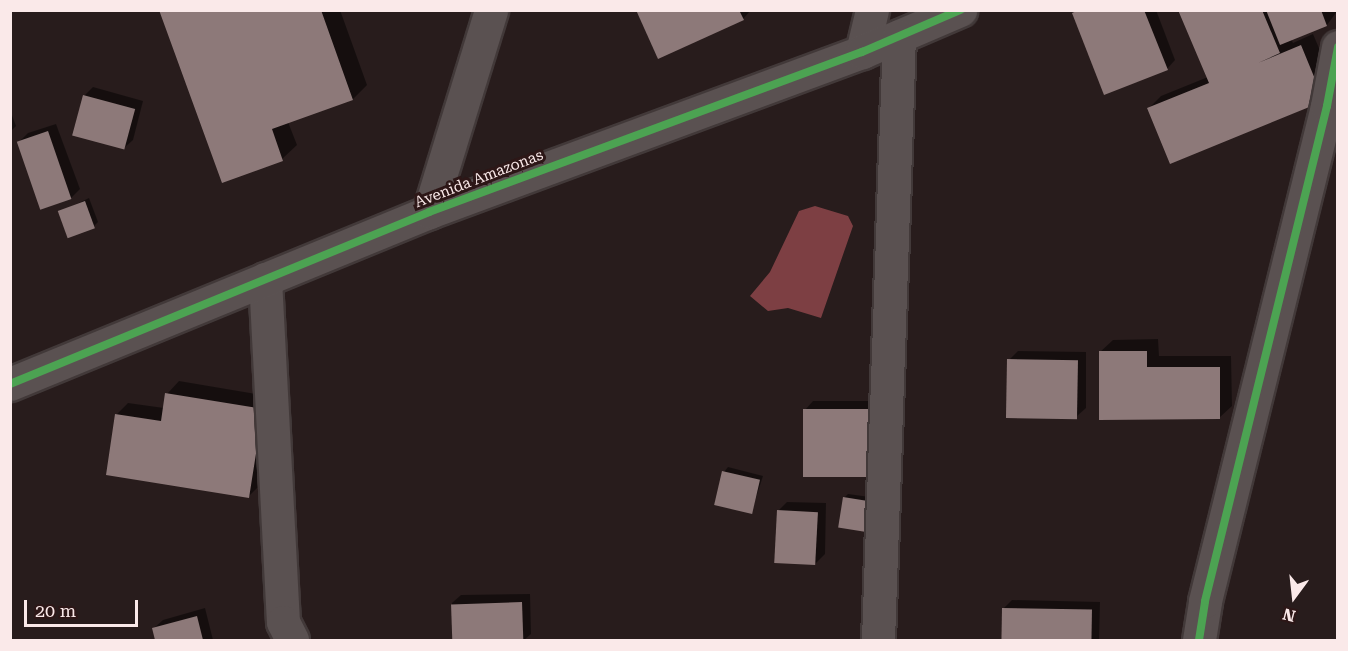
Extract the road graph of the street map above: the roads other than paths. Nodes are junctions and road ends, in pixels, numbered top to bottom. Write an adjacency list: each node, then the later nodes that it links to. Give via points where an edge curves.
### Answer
1 (491, 10): 7 (street)
2 (872, 10): 6 (street)
3 (960, 10): 4 (street, Avenida Amazonas)
4 (899, 36): 6 (street, Avenida Amazonas); 11 (street)
5 (1338, 47): 12 (street, via 1327,106 1205,601)
6 (862, 52): 7 (street, Avenida Amazonas)
7 (429, 212): 8 (street, Avenida Amazonas)
8 (265, 279): 9 (street, Avenida Amazonas); 10 (street, via 283,622)
9 (10, 384)
10 (292, 640)
11 (878, 640)
12 (1199, 640)

